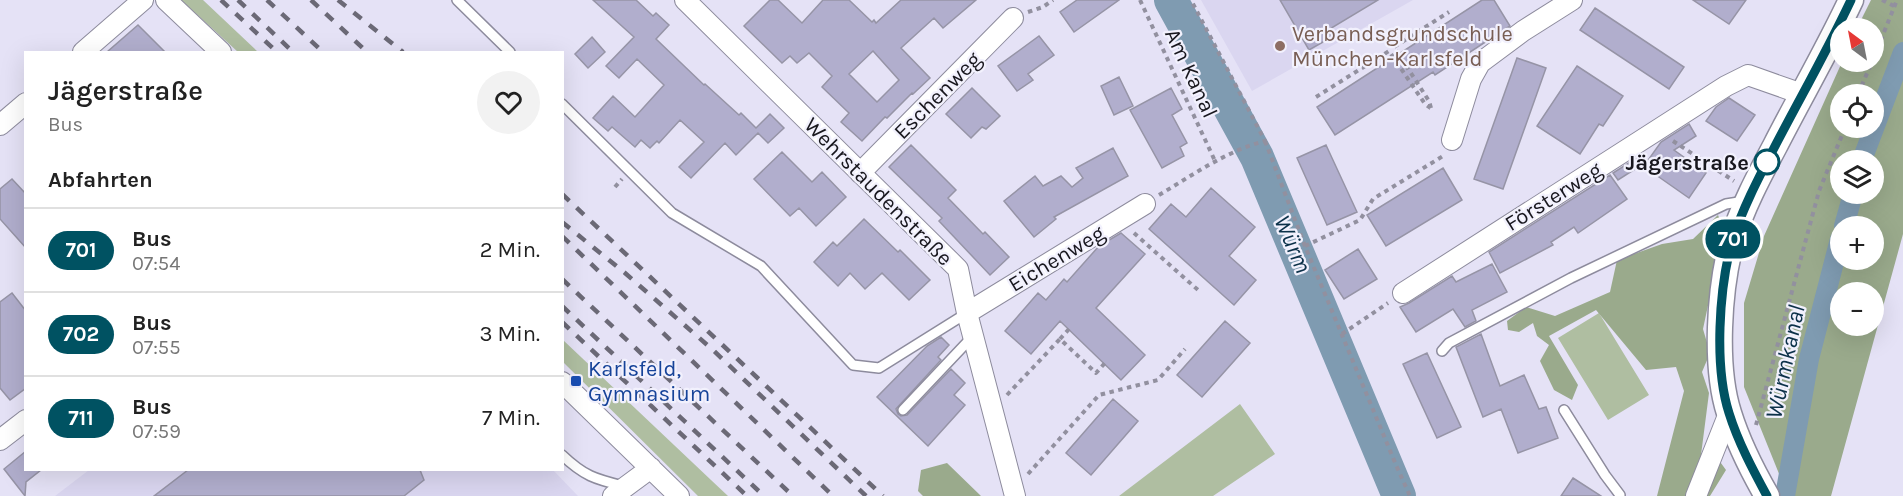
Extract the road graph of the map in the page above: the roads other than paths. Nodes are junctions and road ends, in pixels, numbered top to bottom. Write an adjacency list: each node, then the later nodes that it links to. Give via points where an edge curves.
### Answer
1 (143, 0): 8 (street)
2 (166, 0): 9 (street)
3 (458, 0): 10 (lane)
4 (1572, 0): 15 (street, via 1480,63)
5 (697, 4): 16 (street, Wehrstaudenstraße)
6 (1843, 4): 11 (street)
7 (1013, 18): 16 (street, Eschenweg)
8 (84, 51)
9 (219, 51)
10 (509, 51)
11 (1802, 94): 17 (street); 19 (street, Försterweg, via 1748,75)
12 (24, 105): 14 (street)
13 (564, 106): 20 (lane, via 672,213 761,266 853,365 879,369)
14 (0, 125)
15 (1452, 140)
16 (860, 173): 20 (street, Wehrstaudenstraße, via 958,269)
17 (1749, 200): 22 (lane, via 1726,204 1571,278 1449,343); 26 (street, via 1732,241 1721,327 1721,378)
18 (1145, 204): 20 (street, Eichenweg)
19 (1404, 293)
20 (967, 313): 21 (street, Wehrstaudenstraße)
21 (973, 336): 24 (lane); 33 (street, Wehrstaudenstraße)
22 (1442, 351)
23 (566, 392): 30 (street)
24 (903, 410)
25 (1564, 410): 34 (lane)
26 (1740, 418): 32 (street, via 1749,461); 36 (street)
27 (24, 422): 28 (street)
28 (0, 440)
29 (564, 457): 31 (lane, via 578,470)
30 (651, 468): 31 (street); 35 (street)
31 (620, 491)
32 (1765, 492)
33 (1014, 493)
34 (1620, 495)
35 (679, 496)
36 (1696, 496)

